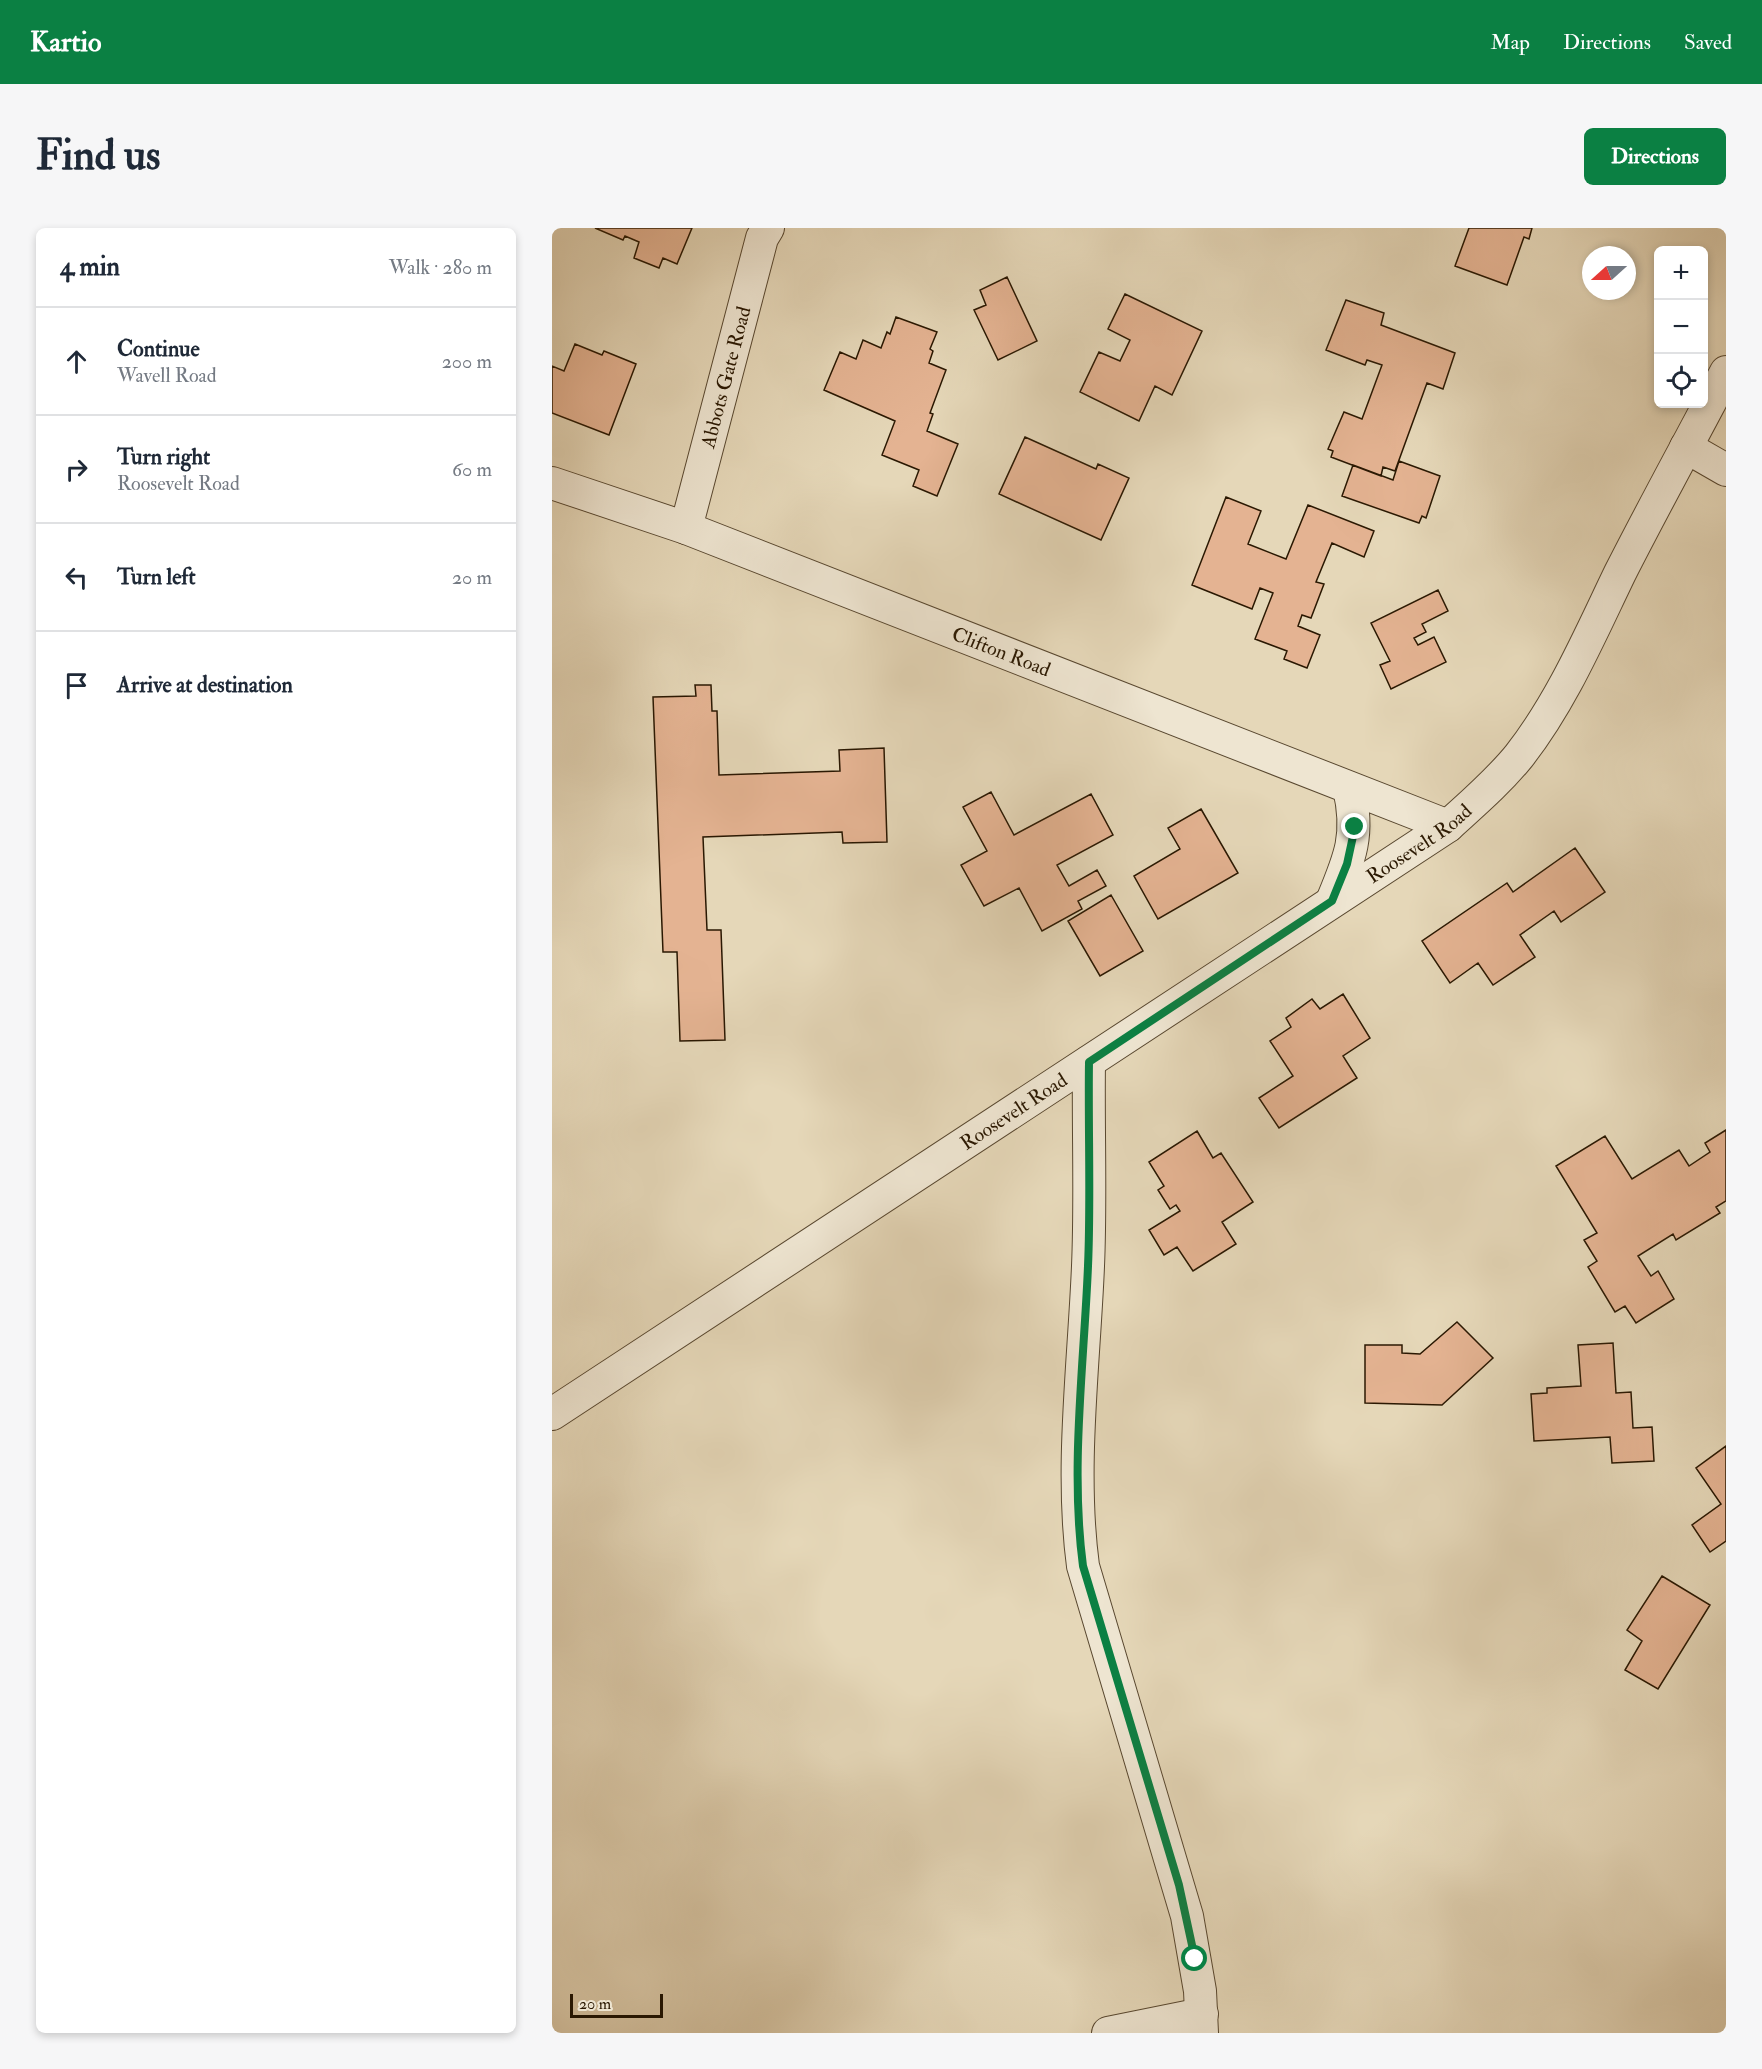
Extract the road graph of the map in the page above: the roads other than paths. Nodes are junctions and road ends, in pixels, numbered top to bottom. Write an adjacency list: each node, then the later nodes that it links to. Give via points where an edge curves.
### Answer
1 (768, 228): 6 (street, Abbots Gate Road, via 762,238)
2 (1726, 372): 3 (street, Roosevelt Road)
3 (1686, 447): 4 (street); 8 (street, Roosevelt Road, via 1549,712 1518,756)
4 (1726, 470)
5 (552, 483): 6 (street, Clifton Road)
6 (686, 528): 7 (street, Clifton Road)
7 (1349, 788): 8 (street, Clifton Road); 9 (street, via 1355,827 1347,864)
8 (1448, 826): 9 (street, Roosevelt Road)
9 (1332, 901): 10 (street, Roosevelt Road)
10 (1089, 1062): 11 (street, Roosevelt Road); 12 (street, via 1088,1264 1079,1533 1083,1566 1187,1916)
11 (552, 1414)
12 (1202, 2024): 13 (street)
13 (1108, 2033)

